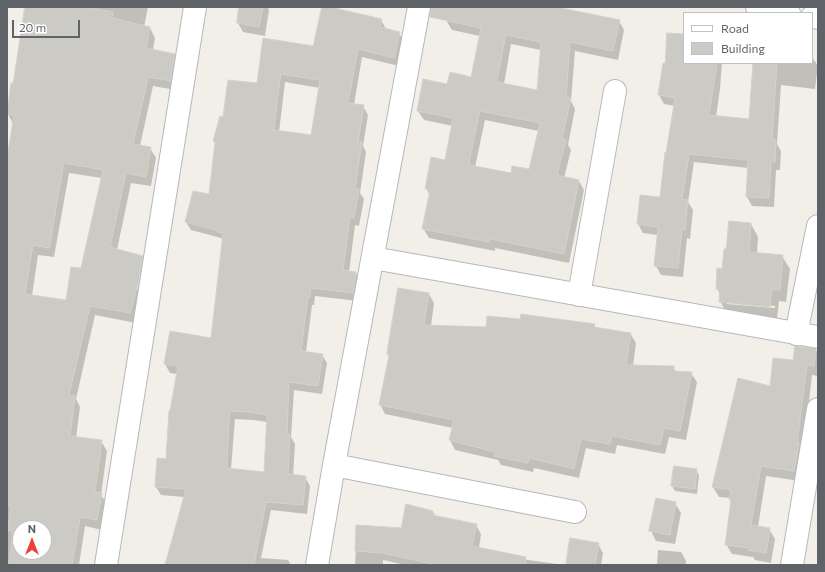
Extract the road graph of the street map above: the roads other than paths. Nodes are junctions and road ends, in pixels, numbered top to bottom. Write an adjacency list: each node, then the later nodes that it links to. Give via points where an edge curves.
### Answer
1 (195, 7): 14 (street)
2 (419, 7): 7 (street)
3 (758, 7): 4 (street)
4 (785, 12)
5 (615, 91): 8 (street)
6 (818, 226): 9 (street)
7 (373, 258): 8 (street); 12 (street)
8 (579, 294): 9 (street)
9 (796, 334): 10 (street)
10 (818, 337)
11 (818, 409): 16 (street)
12 (334, 465): 13 (street); 15 (street)
13 (575, 512)
14 (106, 565)
15 (317, 565)
16 (792, 565)

